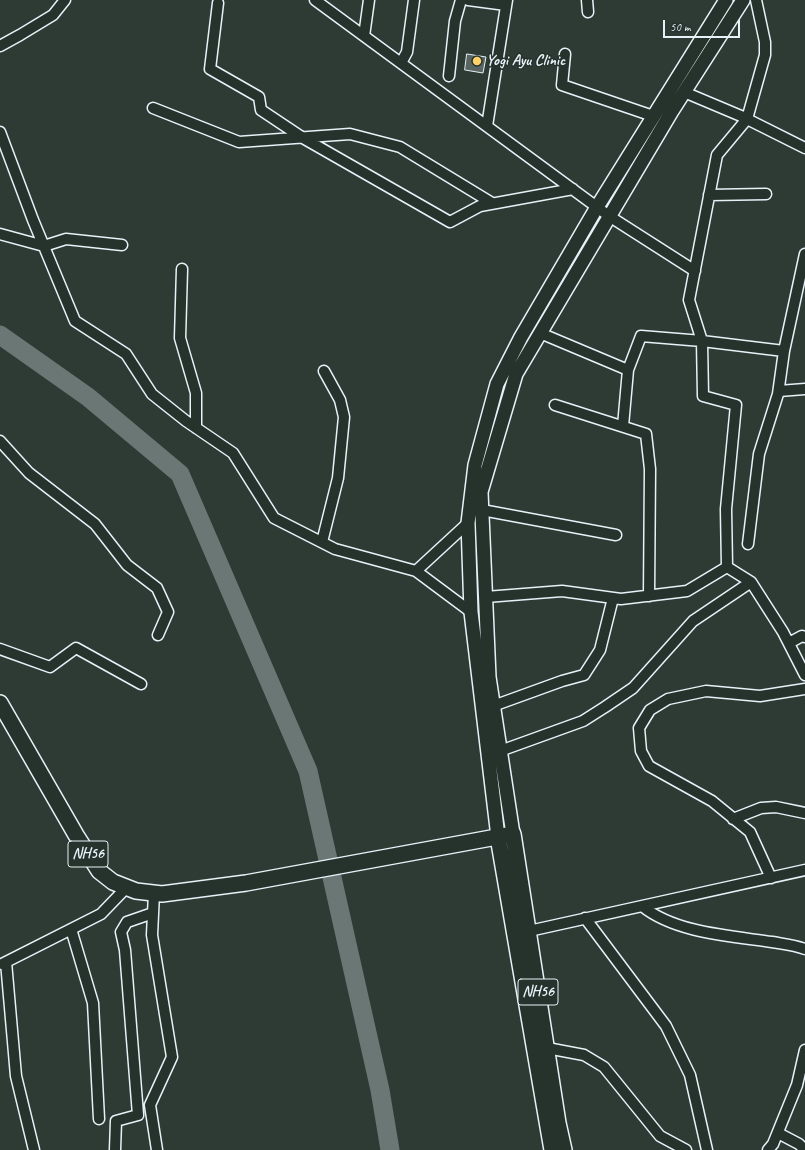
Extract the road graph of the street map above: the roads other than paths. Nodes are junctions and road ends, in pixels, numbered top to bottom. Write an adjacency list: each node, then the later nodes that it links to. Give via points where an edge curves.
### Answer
1 (65, 0): 15 (street, via 53,15)
2 (315, 0): 14 (street)
3 (369, 0): 14 (street)
4 (414, 0): 17 (street, via 407,52)
5 (461, 0): 18 (street, via 455,21)
6 (468, 0): 11 (street)
7 (586, 0): 13 (street)
8 (726, 0): 21 (main road)
9 (743, 0): 19 (main road)
10 (756, 0): 22 (street, via 765,42 765,55)
11 (507, 2): 23 (street)
12 (218, 3): 25 (street, via 210,69 260,97 260,110)
13 (588, 12)
14 (364, 36): 17 (street)
15 (0, 46)
16 (565, 54): 21 (street, via 562,85)
17 (401, 63): 23 (street)
18 (449, 76)
19 (684, 92): 22 (street); 32 (main road)
20 (153, 108): 25 (street, via 239,142)
21 (653, 116): 31 (main road)
22 (747, 119): 26 (street); 29 (street, via 717,155)
23 (487, 126): 27 (street)
24 (0, 132): 35 (street)
25 (303, 138): 30 (street, via 350,134 400,147); 30 (street, via 450,222 480,206)
26 (805, 148)
27 (572, 189): 30 (street); 31 (street)
28 (766, 194): 29 (street)
29 (709, 195): 38 (street)
30 (492, 204)
31 (597, 207): 32 (street); 51 (main road, via 521,337 497,384 475,465)
32 (610, 216): 38 (street); 39 (main road)
33 (0, 234): 35 (street)
34 (122, 245): 35 (street, via 66,239)
35 (44, 246): 48 (street, via 75,321 126,354 152,394)
36 (805, 254): 41 (street)
37 (182, 269): 48 (street, via 180,338 196,393)
38 (695, 271): 40 (street, via 689,300)
39 (540, 333): 42 (street); 50 (main road, via 516,374 481,492)
40 (702, 341): 41 (street); 42 (street, via 641,336); 55 (street, via 702,396 736,405 726,509)
41 (784, 351): 45 (street)
42 (628, 370): 47 (street)
43 (324, 371): 53 (street, via 340,400 344,417 338,478)
44 (805, 388): 45 (street)
45 (779, 391): 54 (street, via 759,454)
46 (555, 404): 47 (street)
47 (623, 426): 58 (street, via 646,434 650,469)
48 (196, 428): 53 (street, via 233,453 274,518)
49 (0, 441): 62 (street, via 29,473 95,524 127,565 158,588 168,612)
50 (482, 510): 52 (street); 59 (main road)
51 (468, 523): 56 (street); 61 (main road, NH56)
52 (616, 535)
53 (322, 542): 56 (street, via 335,549)
54 (748, 544)
55 (727, 567): 57 (street); 58 (street, via 687,591)
56 (416, 571): 61 (street)
57 (751, 582): 64 (street); 71 (street, via 693,621 633,688 605,707 583,721)
58 (649, 596): 60 (street)
59 (486, 597): 60 (street, via 562,591); 70 (main road, via 489,677)
60 (613, 598): 70 (street, via 600,650 584,675)
61 (471, 612): 75 (main road, NH56)
62 (158, 635)
63 (805, 637): 64 (street)
64 (789, 643): 66 (street)
65 (0, 649): 67 (street, via 50,667 76,648)
66 (805, 675)
67 (140, 684)
68 (805, 689): 73 (street, via 760,696 706,692 668,699 650,710 639,728 641,751 650,766 712,801)
69 (0, 703): 78 (highway, NH56, via 99,871 113,882)
70 (493, 706): 71 (main road)
71 (500, 751): 74 (main road)
72 (805, 813): 73 (street, via 776,807 761,808)
73 (733, 819): 77 (street, via 750,832)
74 (513, 834): 75 (highway, NH56); 84 (highway, NH56)
75 (498, 837): 79 (highway, NH56, via 246,883); 94 (highway, NH56)
76 (805, 870): 77 (street)
77 (771, 878): 80 (street)
78 (127, 887): 79 (highway, NH56); 83 (street, via 100,914)
79 (154, 893): 81 (street)
80 (642, 906): 82 (street); 85 (street, via 652,914 677,925)
81 (153, 913): 92 (street, via 128,922 121,932 125,950 138,1115 116,1120); 93 (street, via 152,935 172,1057 150,1105)
82 (585, 918): 84 (street); 97 (street, via 666,1026 690,1075)
83 (71, 929): 86 (street); 89 (street, via 93,1003)
84 (528, 930): 87 (highway, NH56)
85 (805, 948)
86 (3, 964): 91 (street, via 16,1076)
87 (547, 1048): 95 (highway, NH56); 96 (street, via 584,1055 604,1067 660,1136)
88 (805, 1050): 90 (street, via 797,1084)
89 (99, 1119)
90 (778, 1133): 98 (street); 99 (street, via 800,1144)
91 (34, 1150)
92 (115, 1150)
93 (157, 1150)
94 (552, 1150)
95 (564, 1150)
96 (686, 1150)
97 (706, 1150)
98 (768, 1150)
99 (805, 1150)

